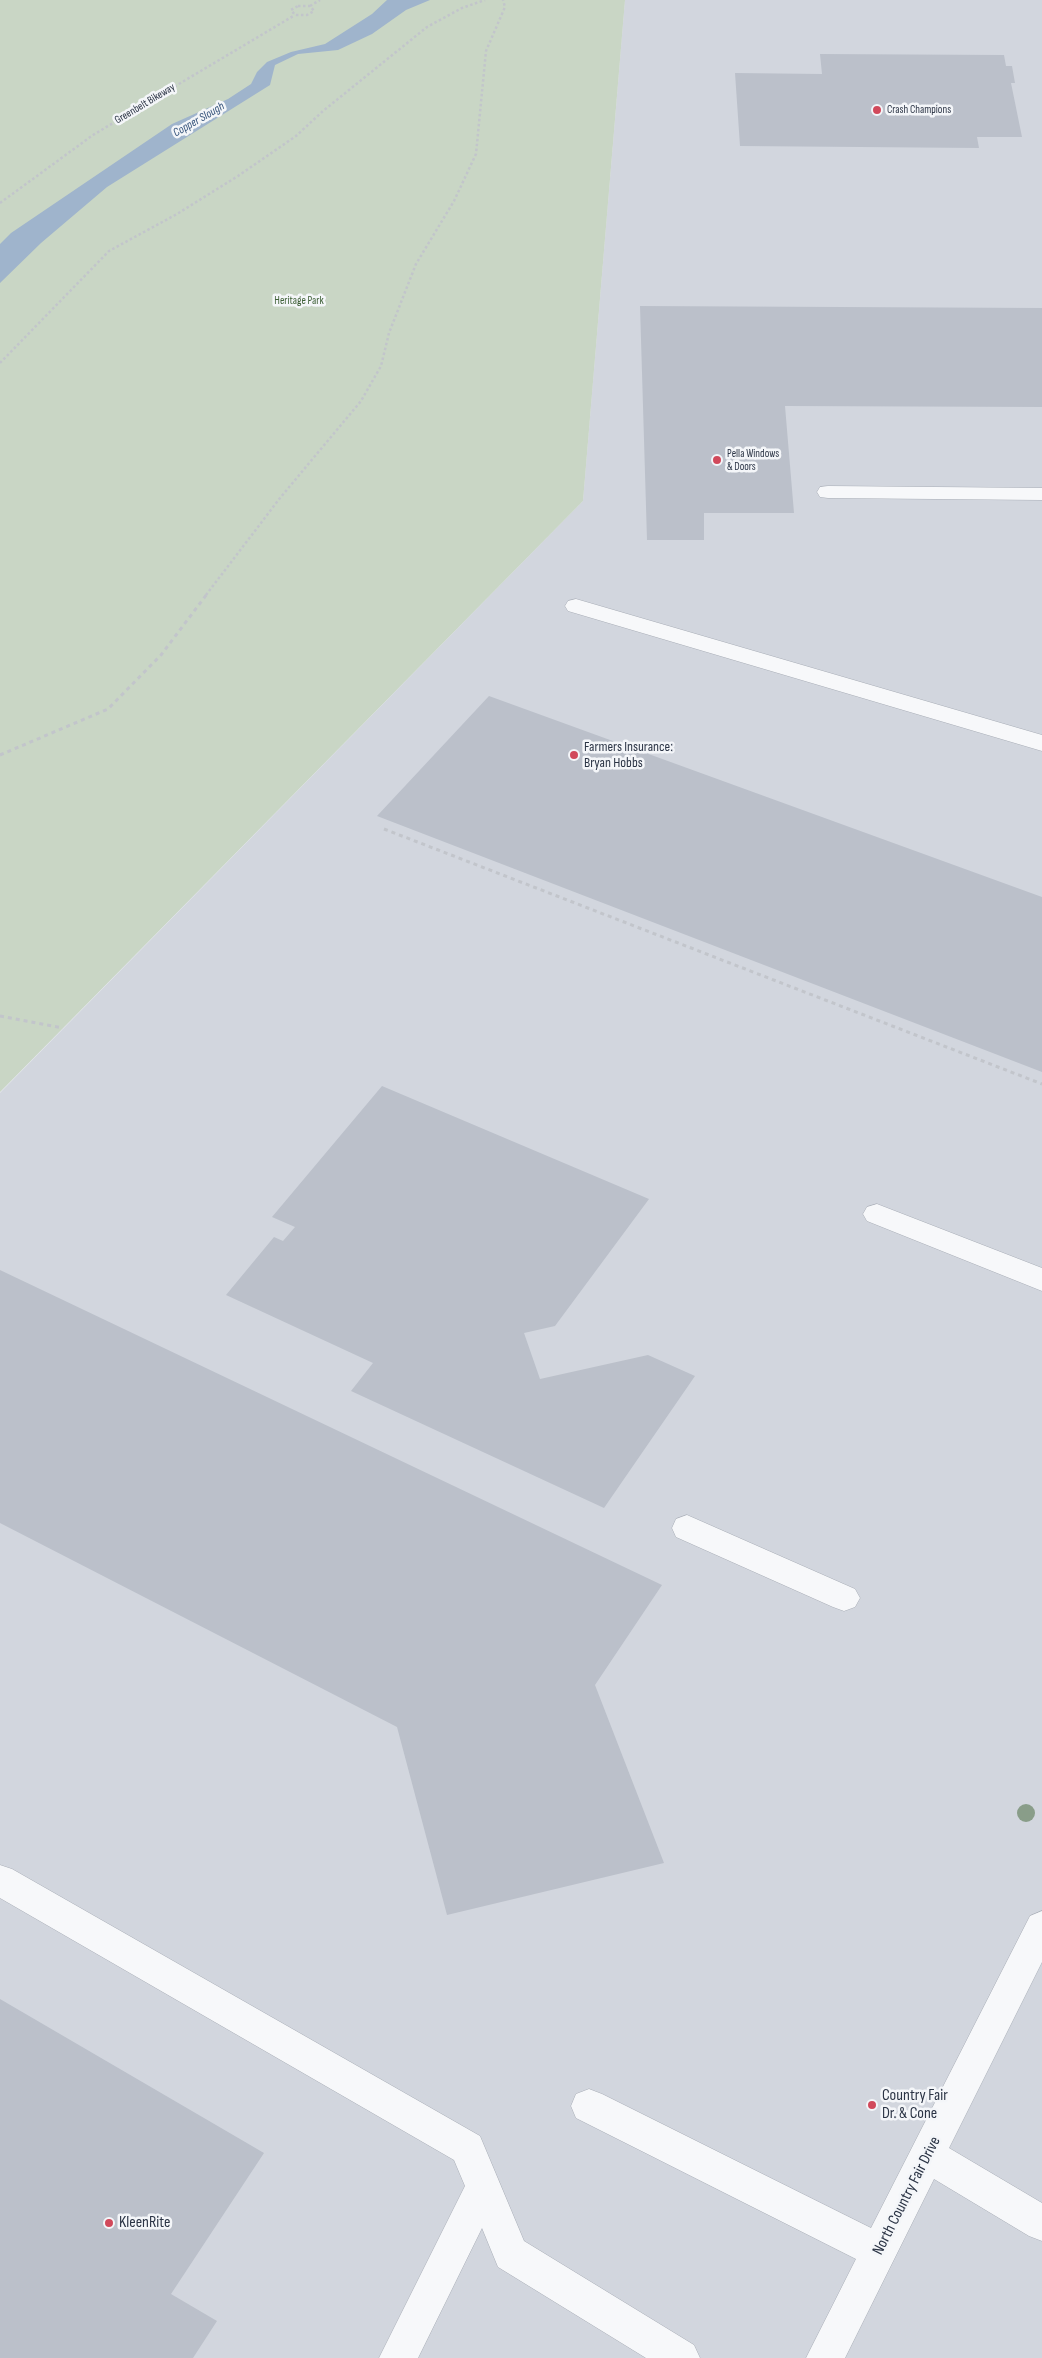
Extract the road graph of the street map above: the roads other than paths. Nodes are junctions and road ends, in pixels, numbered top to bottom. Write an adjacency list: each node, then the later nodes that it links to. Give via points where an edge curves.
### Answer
1 (828, 492): 2 (street)
2 (1042, 494)
3 (576, 606): 4 (street)
4 (1042, 744)
5 (877, 1214): 6 (street)
6 (1042, 1280)
7 (687, 1528): 8 (street)
8 (844, 1598)
9 (0, 1880): 13 (street, via 467,2148)
10 (1042, 1927): 12 (street, North Country Fair Drive)
11 (589, 2106): 15 (street)
12 (928, 2156): 14 (street); 15 (street, North Country Fair Drive)
13 (483, 2188): 16 (street); 17 (street, via 511,2254)
14 (1042, 2223)
15 (879, 2251): 18 (street, North Country Fair Drive)
16 (398, 2358)
17 (681, 2358)
18 (825, 2358)

